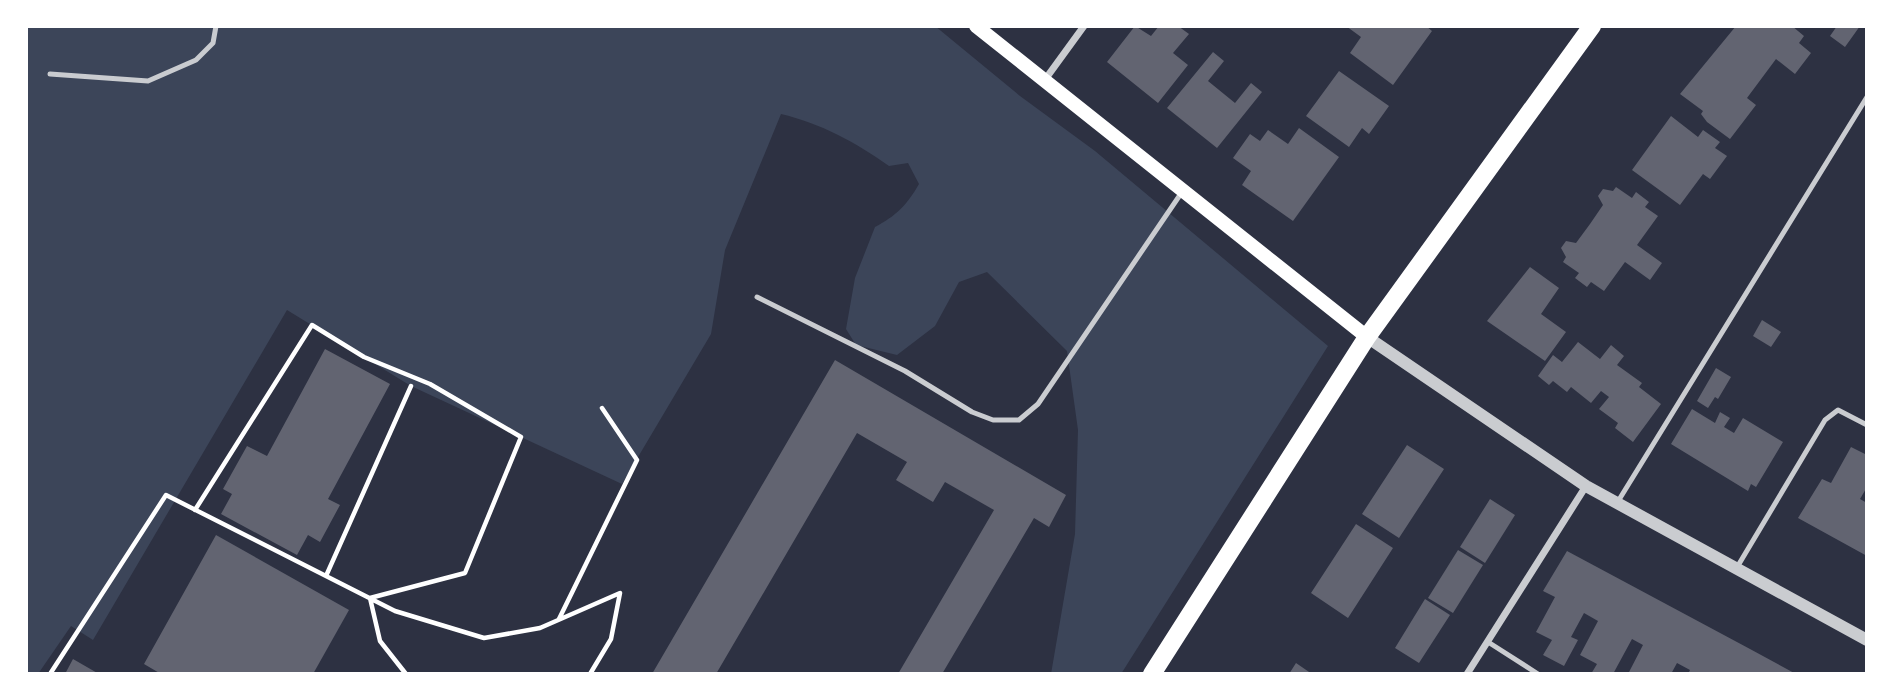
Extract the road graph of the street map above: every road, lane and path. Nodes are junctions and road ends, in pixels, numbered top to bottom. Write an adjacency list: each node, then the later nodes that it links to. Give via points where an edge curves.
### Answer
1 (216, 26): 5 (lane, via 214,43 196,60 148,81)
2 (975, 26): 6 (main road)
3 (1084, 26): 6 (street)
4 (1592, 26): 10 (main road)
5 (50, 74)
6 (1043, 81): 8 (main road)
7 (1867, 97): 15 (lane)
8 (1182, 192): 9 (lane, via 1038,404 1019,420 993,420 972,412 905,372); 10 (main road)
9 (757, 297)
10 (1367, 337): 14 (street); 26 (main road)
11 (411, 386): 18 (path)
12 (603, 408): 20 (path, via 637,460)
13 (1867, 425): 17 (lane, via 1838,410 1825,420)
14 (1586, 486): 15 (street); 22 (street)
15 (1617, 504): 17 (street)
16 (195, 510): 18 (path); 19 (path, via 312,325 364,357 430,384 522,437 465,573); 23 (path, via 166,495)
17 (1736, 569): 21 (street)
18 (326, 576): 19 (path)
19 (370, 598): 20 (path, via 395,611 484,638 540,628); 24 (path, via 380,641)
20 (558, 620): 25 (path, via 620,593 611,639)
21 (1867, 640)
22 (1488, 642): 27 (street); 28 (lane)
23 (50, 674)
24 (406, 674)
25 (590, 674)
26 (1152, 674)
27 (1468, 674)
28 (1538, 674)

